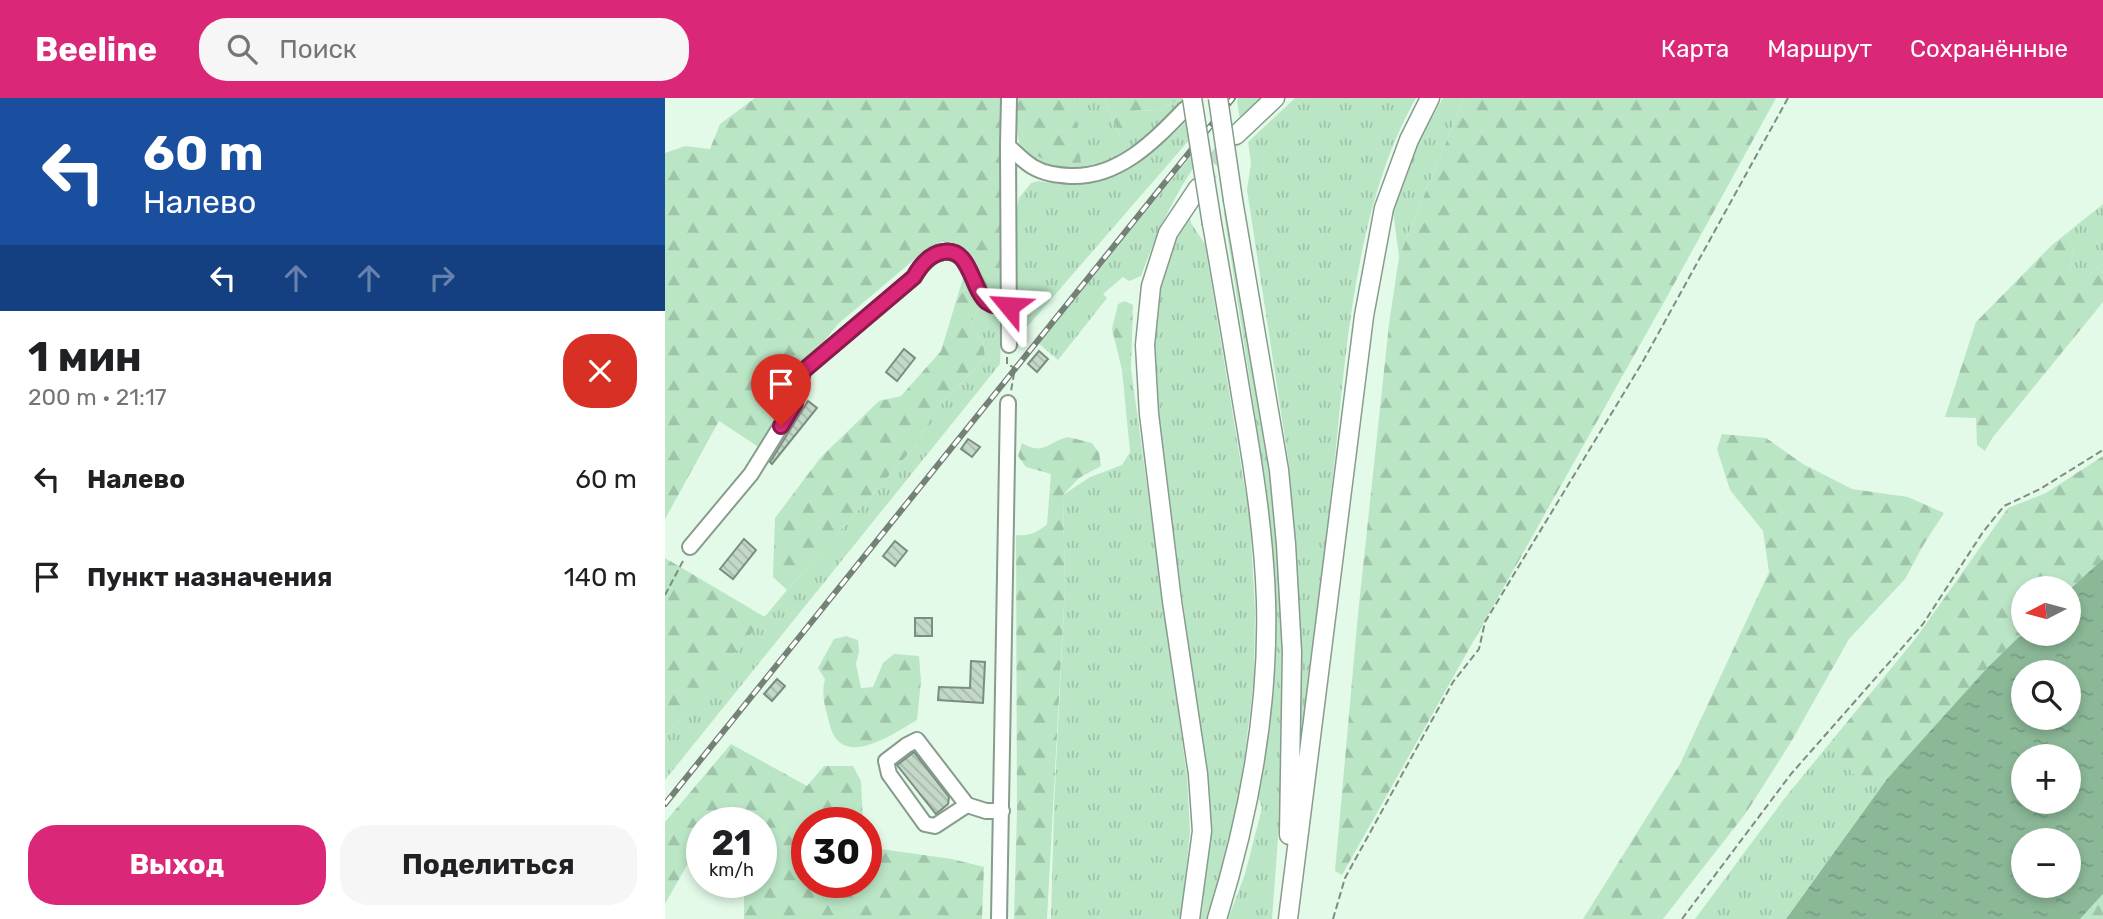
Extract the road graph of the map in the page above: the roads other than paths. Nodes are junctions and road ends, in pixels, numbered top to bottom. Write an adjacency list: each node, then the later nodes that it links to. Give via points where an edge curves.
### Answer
1 (1009, 98): 7 (street)
2 (1218, 98): 18 (main road, bridge, via 1279,470 1286,544 1292,652)
3 (1275, 98): 6 (main road)
4 (1430, 98): 18 (main road, via 1409,139 1384,208 1364,316)
5 (1189, 103): 7 (street, via 1156,139 1100,173 1052,175 1033,167); 17 (main road, bridge, via 1261,524 1266,601 1258,746 1248,807)
6 (1237, 135)
7 (1008, 146): 9 (street)
8 (1198, 188): 16 (main road, via 1168,233 1151,286 1145,345 1149,414 1199,786 1202,831)
9 (1009, 306): 10 (street); 12 (street, via 986,302 960,255 937,253 803,371 795,403 751,474)
10 (1009, 345)
11 (1008, 403): 14 (street)
12 (690, 547)
13 (967, 805): 13 (street, via 917,740 886,761 889,774 925,824 935,826); 14 (street)
14 (1002, 811): 15 (street)
15 (999, 919)
16 (1190, 919)
17 (1217, 919)
18 (1288, 919)

